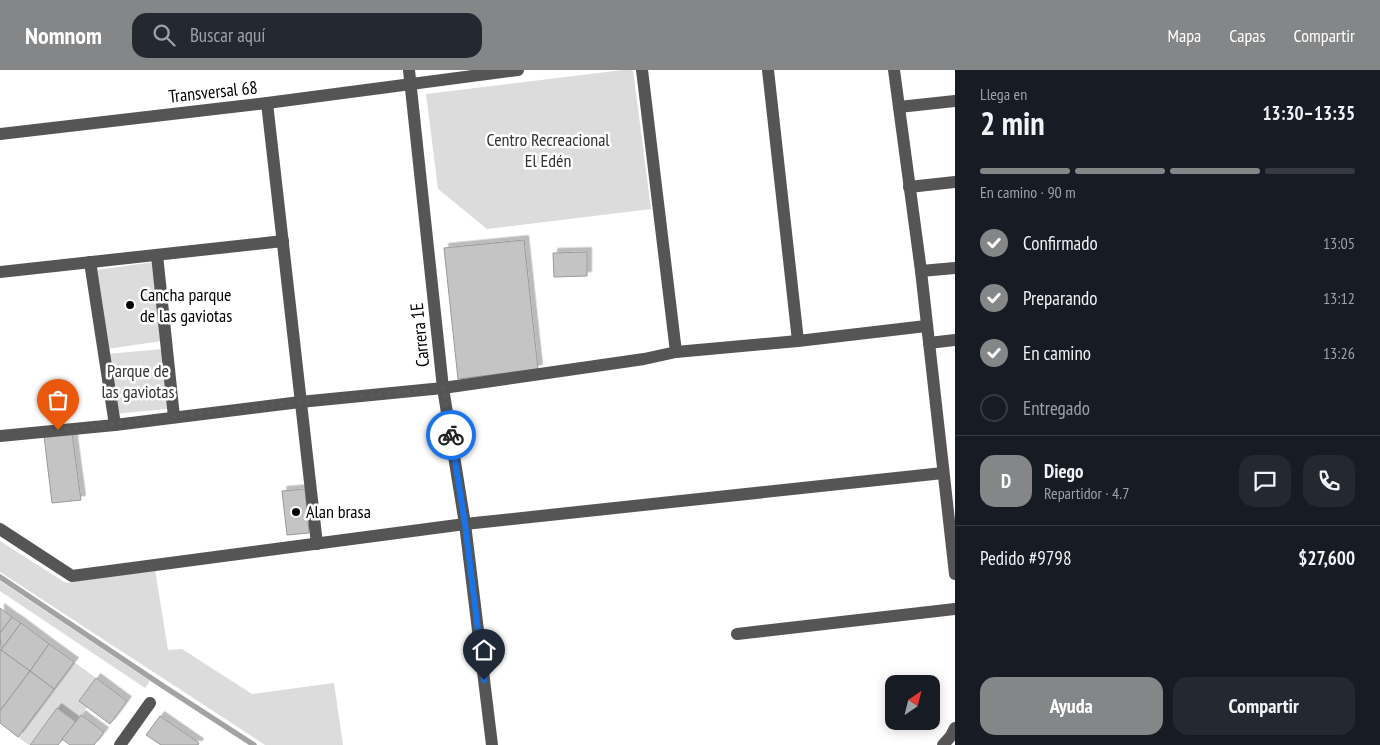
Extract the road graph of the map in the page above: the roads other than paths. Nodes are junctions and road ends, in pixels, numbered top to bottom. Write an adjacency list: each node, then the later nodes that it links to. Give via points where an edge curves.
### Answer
1 (409, 70): 6 (street, Carrera 1E)
2 (518, 70): 6 (street, Transversal 68)
3 (642, 70): 23 (street)
4 (768, 70): 21 (street)
5 (894, 70): 9 (street)
6 (410, 85): 8 (street, Transversal 68); 24 (street, Carrera 1E)
7 (955, 101): 9 (street)
8 (267, 103): 10 (street, Transversal 68); 13 (street)
9 (899, 107): 12 (street)
10 (0, 134)
11 (955, 182): 12 (street)
12 (909, 187): 17 (street)
13 (283, 241): 14 (street); 25 (street)
14 (157, 255): 15 (street); 26 (street)
15 (90, 262): 18 (street); 27 (street)
16 (955, 268): 17 (street)
17 (921, 271): 19 (street)
18 (0, 272)
19 (926, 326): 21 (street); 22 (street)
20 (955, 340): 22 (street)
21 (798, 341): 23 (street)
22 (929, 343): 29 (street)
23 (676, 352): 24 (street)
24 (444, 388): 25 (street); 31 (street, Carrera 1E)
25 (300, 402): 26 (street); 33 (street)
26 (174, 418): 27 (street)
27 (115, 425): 28 (street)
28 (0, 436)
29 (943, 473): 30 (street); 31 (street)
30 (951, 513): 34 (street)
31 (465, 524): 33 (street); 40 (street, Carrera 1E)
32 (0, 529): 33 (street, via 72,576)
33 (317, 544)
34 (955, 574)
35 (955, 609): 36 (street)
36 (737, 634)
37 (150, 703): 39 (street)
38 (955, 728): 41 (street)
39 (120, 745)
40 (492, 745)
41 (943, 745)

